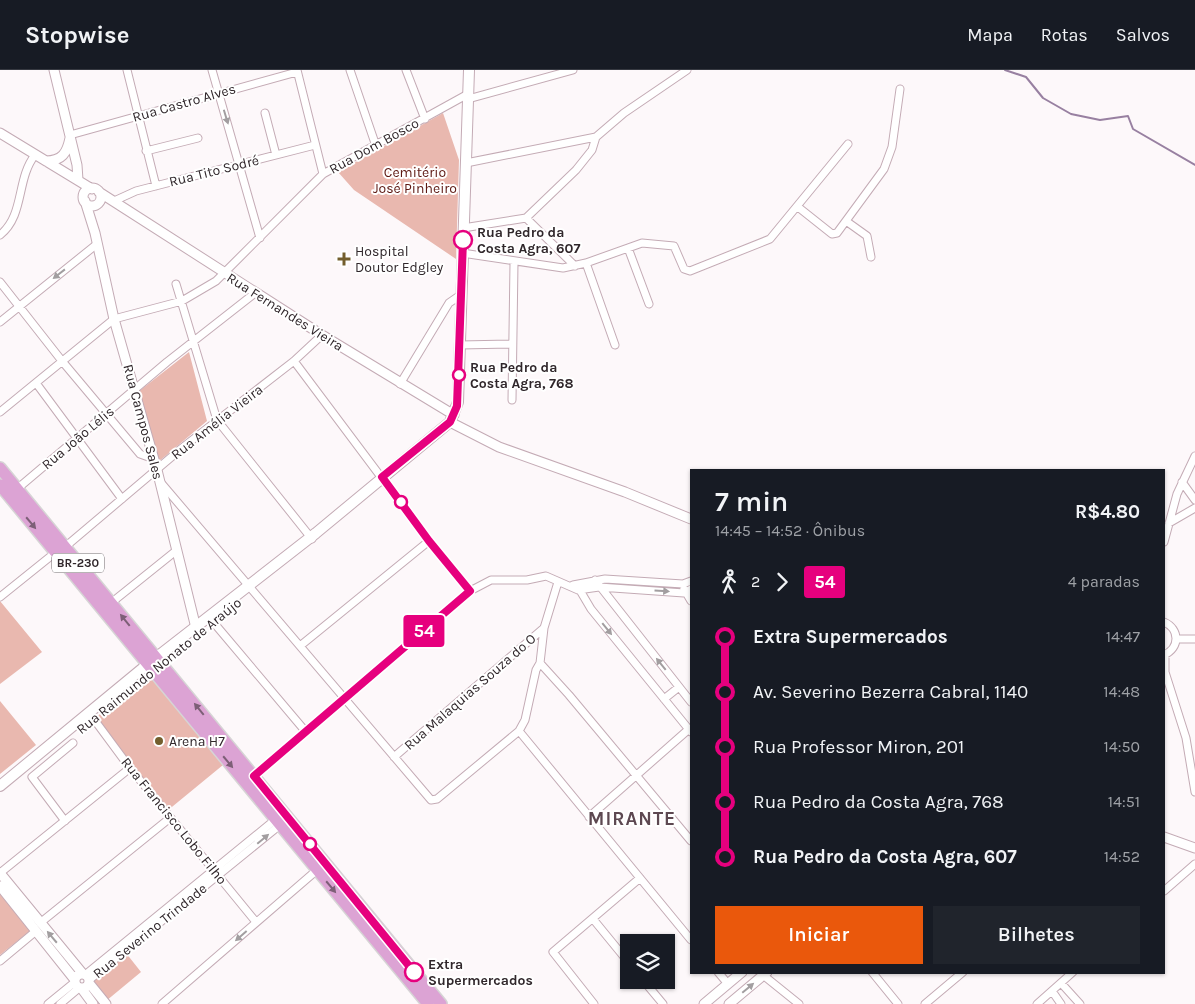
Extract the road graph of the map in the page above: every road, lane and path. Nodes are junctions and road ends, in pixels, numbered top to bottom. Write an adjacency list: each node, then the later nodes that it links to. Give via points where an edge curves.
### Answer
1 (54, 70): 17 (street)
2 (126, 70): 14 (street)
3 (212, 70): 11 (street)
4 (350, 70): 22 (street)
5 (406, 70): 15 (street)
6 (469, 70): 12 (main road)
7 (573, 70): 12 (street)
8 (687, 70): 18 (street, via 624,112)
9 (297, 71): 11 (street, Rua Castro Alves); 21 (street)
10 (900, 89): 37 (street, via 892,147 885,167)
11 (218, 93): 14 (street, Rua Castro Alves); 28 (street, one-way to 28)
12 (468, 97): 15 (street, Rua Dom Bosco); 27 (main road)
13 (265, 113): 25 (street)
14 (138, 116): 17 (street, Rua Castro Alves); 23 (street)
15 (425, 118): 22 (street, Rua Dom Bosco)
16 (0, 133): 24 (street, Rua Fernandes Vieira)
17 (70, 136): 26 (street, via 65,154 56,161); 30 (street)
18 (596, 137): 27 (street); 36 (street, via 592,150 576,170)
19 (198, 138): 23 (street)
20 (848, 144): 35 (street)
21 (315, 145): 25 (street, Rua Tito Sodré); 29 (street)
22 (376, 146): 29 (street, Rua Dom Bosco)
23 (146, 151): 31 (street)
24 (34, 154): 26 (street, Rua Fernandes Vieira); 39 (street, via 27,167 13,222)
25 (276, 155): 28 (street, Rua Tito Sodré)
26 (46, 161): 30 (street, Rua Fernandes Vieira)
27 (466, 163): 38 (main road)
28 (240, 165): 31 (street, Rua Tito Sodré); 40 (street)
29 (323, 174): 40 (street, Rua Dom Bosco)
30 (78, 180): 32 (street, Rua Fernandes Vieira); 33 (street)
31 (156, 186): 34 (street, Rua Tito Sodré, via 128,194)
32 (96, 190): 33 (street, via 101,199); 33 (street, via 85,192); 34 (street, Rua Fernandes Vieira)
33 (90, 202): 34 (street, Rua Fernandes Vieira); 41 (street, Rua Campos Sales, via 89,216)
34 (117, 203): 48 (street, Rua Fernandes Vieira)
35 (798, 207): 37 (street, via 835,233); 42 (street, via 767,240 690,271 684,269 674,246 642,243)
36 (526, 218): 38 (street); 47 (street)
37 (846, 221): 44 (street, via 867,236)
38 (464, 228): 43 (main road)
39 (0, 235)
40 (260, 238): 48 (street, Rua Dom Bosco)
41 (97, 244): 55 (street, one-way to 55); 56 (street, Rua Campos Sales)
42 (628, 248): 46 (street); 54 (street)
43 (462, 253): 45 (street); 52 (main road)
44 (871, 257)
45 (514, 263): 47 (street, via 556,268); 60 (street)
46 (586, 263): 47 (street); 62 (street)
47 (576, 266)
48 (225, 273): 51 (street, Rua Fernandes Vieira); 53 (street, Rua Dom Bosco)
49 (0, 282): 55 (street)
50 (176, 284): 53 (street)
51 (255, 293): 58 (street, Rua Fernandes Vieira); 59 (street, Rua João Lélis)
52 (462, 294): 61 (main road); 66 (street, via 449,303)
53 (182, 301): 56 (street, Rua Dom Bosco); 59 (street)
54 (648, 304)
55 (18, 306): 57 (street); 63 (street)
56 (114, 320): 63 (street); 67 (street, Rua Campos Sales)
57 (0, 322)
58 (322, 336): 64 (street, Rua Amélia Vieira); 66 (street, Rua Fernandes Vieira)
59 (194, 341): 67 (street, Rua João Lélis); 72 (street)
60 (512, 344): 61 (street); 68 (street)
61 (460, 345): 71 (main road, via 458,402)
62 (615, 345)
63 (62, 361): 65 (street); 70 (street)
64 (294, 361): 72 (street, Rua Amélia Vieira); 78 (street)
65 (36, 383): 69 (street); 73 (street)
66 (400, 384): 71 (street, Rua Fernandes Vieira)
67 (135, 389): 70 (street, Rua João Lélis); 75 (street, Rua Campos Sales)
68 (512, 400)
69 (0, 412)
70 (109, 413): 73 (street, Rua João Lélis); 75 (street, via 140,454)
71 (452, 418): 78 (main road, Rua Raimundo Nonato de Araújo); 85 (street, Rua Fernandes Vieira, via 499,447)
72 (217, 420): 77 (street, Rua Amélia Vieira); 87 (street)
73 (78, 438): 81 (street, Rua João Lélis); 82 (street)
74 (1195, 456): 80 (street)
75 (154, 459): 77 (street, Rua Campos Sales)
76 (0, 468): 81 (main road, BR-230)
77 (157, 470): 79 (street, Rua Campos Sales); 82 (street, Rua Amélia Vieira)
78 (382, 477): 87 (main road, Rua Raimundo Nonato de Araújo); 89 (street)
79 (159, 480): 91 (street, Rua Campos Sales); 97 (street)
80 (1182, 482): 83 (street); 86 (street)
81 (6, 492): 90 (main road, BR-230)
82 (122, 499): 90 (street, Rua Amélia Vieira)
83 (1195, 500)
84 (1195, 508): 86 (street)
85 (690, 519)
86 (1169, 523): 88 (street)
87 (313, 536): 97 (main road, Rua Raimundo Nonato de Araújo)
88 (1165, 538)
89 (429, 541): 98 (street); 108 (street)
90 (60, 550): 100 (street, Rua Amélia Vieira); 101 (main road, BR-230); 111 (main road, BR-230)
91 (177, 550): 101 (street); 104 (street, Rua Campos Sales)
92 (690, 581): 95 (street)
93 (558, 582): 96 (street); 98 (street, via 546,576 527,580 500,579); 105 (street, Rua Malaquias Souza do O)
94 (597, 583): 95 (street); 96 (street); 99 (street, one-way to 99); 113 (street, one-way to 94)
95 (684, 584): 99 (street)
96 (576, 586): 115 (street, one-way to 115)
97 (251, 588): 102 (main road, Rua Raimundo Nonato de Araújo); 104 (main road, Rua Raimundo Nonato de Araújo); 108 (street)
98 (470, 591): 114 (street)
99 (688, 591)
100 (0, 597)
101 (111, 603): 111 (main road, BR-230, one-way to 101)
102 (214, 623): 111 (main road, Rua Raimundo Nonato de Araújo); 120 (street)
103 (1165, 623): 106 (street, via 1173,628)
104 (196, 628): 111 (main road, Rua Raimundo Nonato de Araújo)
105 (544, 628): 110 (street); 122 (street, Rua Malaquias Souza do O)
106 (1177, 638): 107 (street); 109 (street, via 1174,648)
107 (1195, 639)
108 (300, 646): 114 (street)
109 (1165, 654)
110 (540, 663): 118 (street); 124 (street)
111 (154, 664): 117 (main road, Rua Raimundo Nonato de Araújo); 125 (main road, BR-230, one-way to 111); 126 (main road, Rua Raimundo Nonato de Araújo); 132 (main road, BR-230, one-way to 132)
112 (1165, 674): 127 (street, via 1186,738)
113 (679, 687): 115 (street); 116 (street)
114 (345, 698): 120 (street); 122 (street)
115 (664, 699): 119 (street)
116 (690, 701)
117 (93, 718): 123 (street, Rua Francisco Lobo Filho); 128 (main road, Rua Raimundo Nonato de Araújo)
118 (519, 731): 122 (street, via 437,800 431,800); 129 (street)
119 (690, 731): 124 (street)
120 (306, 732): 125 (street)
121 (73, 743): 131 (street, via 32,777)
122 (394, 757)
123 (130, 768): 130 (street, Rua Francisco Lobo Filho); 131 (street)
124 (637, 775): 129 (street); 134 (street)
125 (254, 776): 166 (main road, BR-230)
126 (0, 786)
127 (1195, 792)
128 (0, 795)
129 (589, 817): 140 (street)
130 (170, 818): 139 (street, Rua Francisco Lobo Filho); 145 (street)
131 (63, 819): 138 (street)
132 (278, 822): 137 (main road, BR-230); 139 (street, Rua Severino Trindade)
133 (1165, 837): 135 (street)
134 (690, 840)
135 (1195, 848)
136 (1195, 864): 142 (street)
137 (317, 870): 144 (street); 165 (main road, BR-230, one-way to 165)
138 (0, 873): 145 (street)
139 (216, 873): 144 (street, Rua Francisco Lobo Filho); 155 (street, Rua Severino Trindade)
140 (640, 878): 143 (street); 146 (street)
141 (0, 886): 145 (street)
142 (1165, 889)
143 (593, 919): 147 (street); 167 (street, via 553,952)
144 (256, 922): 164 (street, one-way to 164)
145 (38, 927): 148 (street); 155 (street)
146 (690, 939)
147 (620, 952)
148 (0, 961)
149 (720, 974): 157 (street)
150 (740, 974): 157 (street)
151 (765, 974): 170 (street, one-way to 151); 171 (street)
152 (874, 974): 172 (street)
153 (961, 974): 173 (street)
154 (1071, 974): 156 (street)
155 (82, 981): 160 (street, Rua Severino Trindade); 161 (street, Rua Severino Trindade); 162 (street); 163 (street)
156 (1062, 983): 159 (street); 176 (street)
157 (728, 984): 169 (street)
158 (650, 989): 168 (street)
159 (1052, 992): 174 (street); 175 (street)
160 (48, 1004)
161 (60, 1004)
162 (93, 1004)
163 (106, 1004)
164 (162, 1004)
165 (428, 1004)
166 (441, 1004)
167 (594, 1004)
168 (663, 1004)
169 (704, 1004)
170 (729, 1004)
171 (799, 1004)
172 (898, 1004)
173 (926, 1004)
174 (1037, 1004)
175 (1061, 1004)
176 (1080, 1004)

